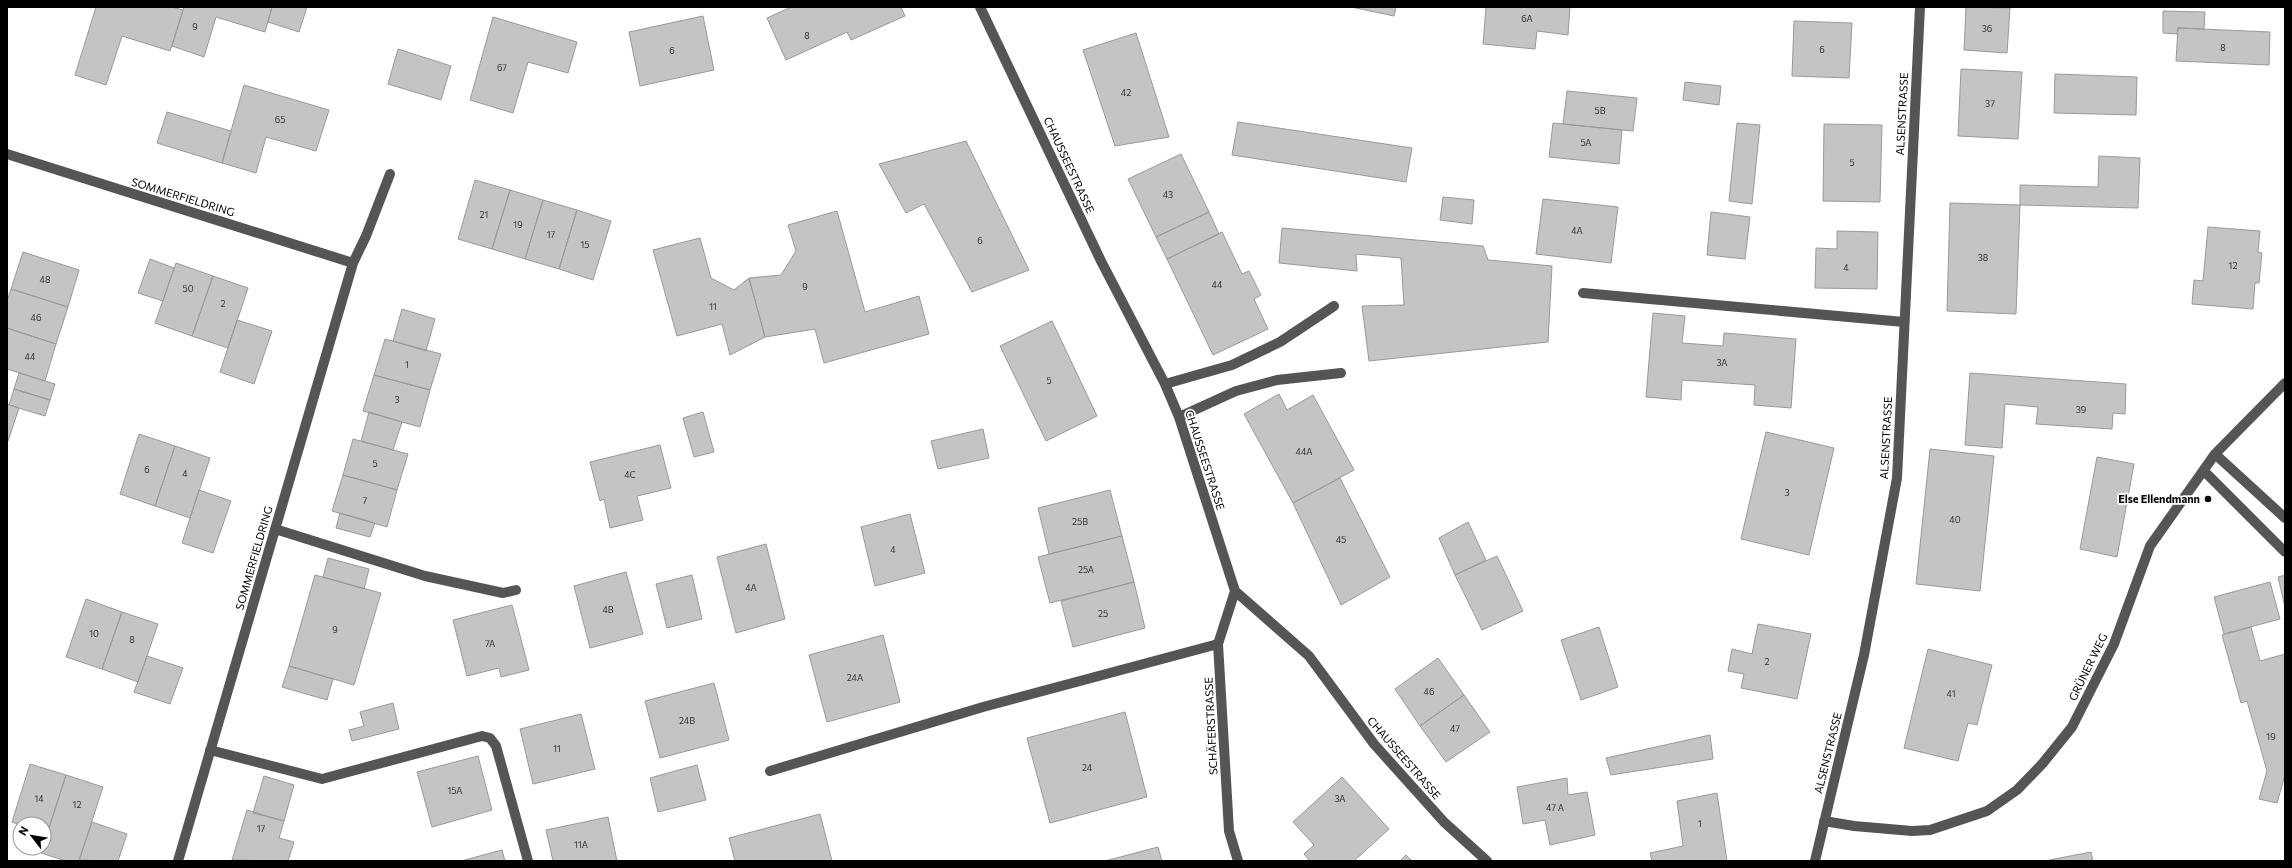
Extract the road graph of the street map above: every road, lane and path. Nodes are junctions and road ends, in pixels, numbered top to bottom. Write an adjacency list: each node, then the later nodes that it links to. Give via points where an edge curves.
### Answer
1 (980, 7): 11 (street, CHAUSSEESTRASSE, via 1101,261)
2 (1920, 7): 8 (street, ALSENSTRASSE)
3 (7, 154): 5 (street, SOMMERFIELDRING)
4 (390, 174): 5 (street, SOMMERFIELDRING)
5 (353, 263): 16 (street, SOMMERFIELDRING)
6 (1583, 293): 8 (street)
7 (1334, 306): 11 (street, via 1280,342 1232,365)
8 (1904, 322): 23 (street, ALSENSTRASSE, via 1897,478 1864,655)
9 (1341, 373): 12 (street, via 1277,380 1236,391)
10 (2285, 383): 13 (street, GRÜNER WEG)
11 (1165, 384): 12 (street, CHAUSSEESTRASSE)
12 (1179, 417): 19 (street, CHAUSSEESTRASSE)
13 (2215, 454): 14 (street, GRÜNER WEG); 15 (street)
14 (2204, 471): 17 (street); 23 (street, GRÜNER WEG, via 2150,546 2114,644 2072,727 2017,790 1986,811 1930,830 1912,831)
15 (2285, 518)
16 (275, 529): 18 (street, via 425,576 504,593); 21 (street, SOMMERFIELDRING)
17 (2285, 552)
18 (516, 590)
19 (1235, 591): 20 (street, SCHÄFERSTRASSE); 27 (street, CHAUSSEESTRASSE, via 1309,656 1374,744 1444,822)
20 (1218, 644): 22 (street, via 983,707); 26 (street, SCHÄFERSTRASSE, via 1229,831)
21 (210, 750): 24 (street, SOMMERFIELDRING); 25 (street, via 322,779 482,736 490,738 496,746)
22 (770, 771)
23 (1824, 821): 28 (street, ALSENSTRASSE)
24 (178, 861)
25 (528, 861)
26 (1238, 861)
27 (1487, 861)
28 (1815, 861)

